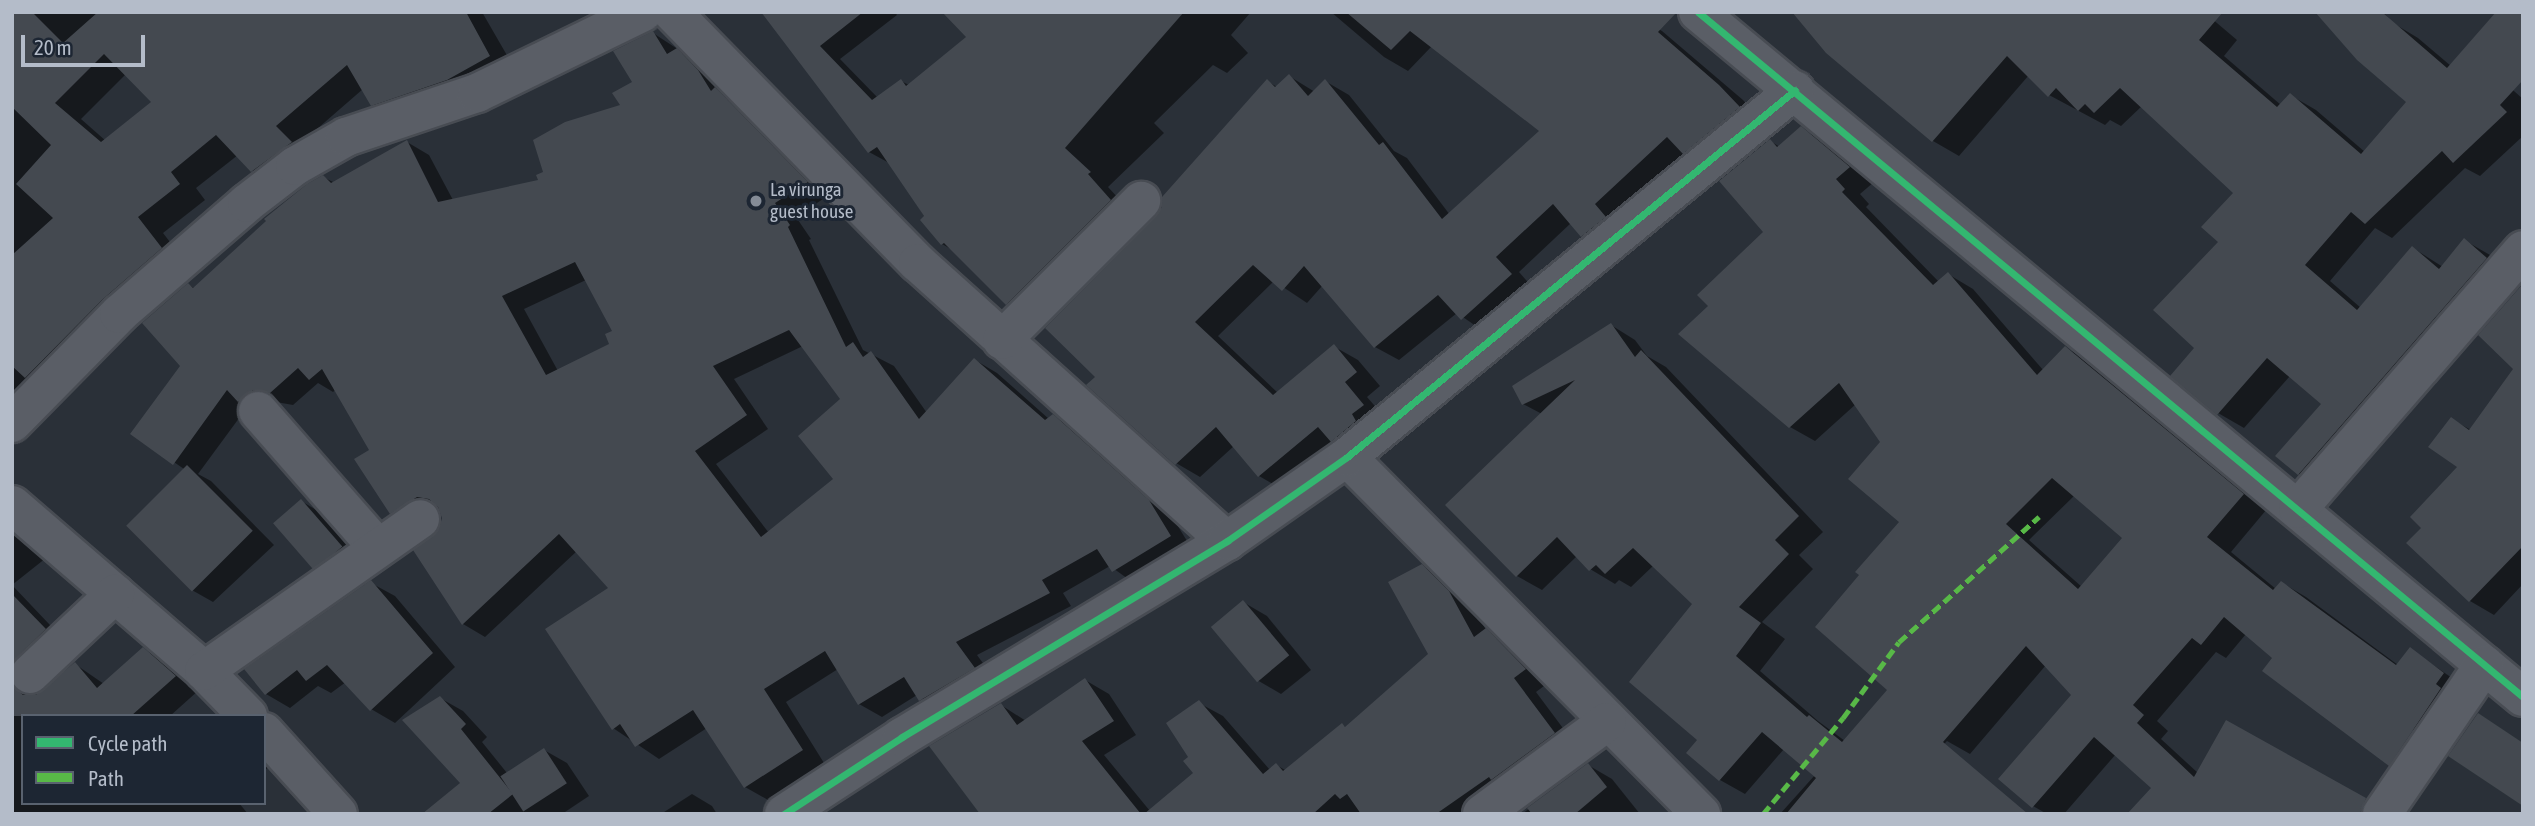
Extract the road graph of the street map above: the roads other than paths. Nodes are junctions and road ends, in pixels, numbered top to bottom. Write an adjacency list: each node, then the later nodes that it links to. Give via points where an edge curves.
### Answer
1 (643, 12): 9 (street, via 477,93 346,137 295,166 119,314)
2 (673, 12): 7 (street, via 918,263)
3 (1698, 12): 4 (street)
4 (1795, 90): 10 (street); 12 (street)
5 (1141, 201): 7 (street)
6 (2523, 250): 12 (street)
7 (1002, 340): 14 (street)
8 (258, 411): 15 (street)
9 (12, 423)
10 (1347, 457): 14 (street); 22 (street)
11 (12, 505): 16 (street)
12 (2298, 509): 17 (street)
13 (420, 519): 15 (street)
14 (1227, 541): 25 (street, via 902,737)
15 (378, 548): 18 (street)
16 (115, 594): 18 (street); 19 (street)
17 (2484, 665): 20 (street); 28 (street)
18 (204, 671): 21 (street)
19 (30, 674)
20 (2523, 697)
21 (246, 714)
22 (1607, 722): 26 (street); 27 (street)
23 (266, 734): 24 (street)
24 (338, 814)
25 (784, 814)
26 (1482, 814)
27 (1701, 814)
28 (2382, 814)

